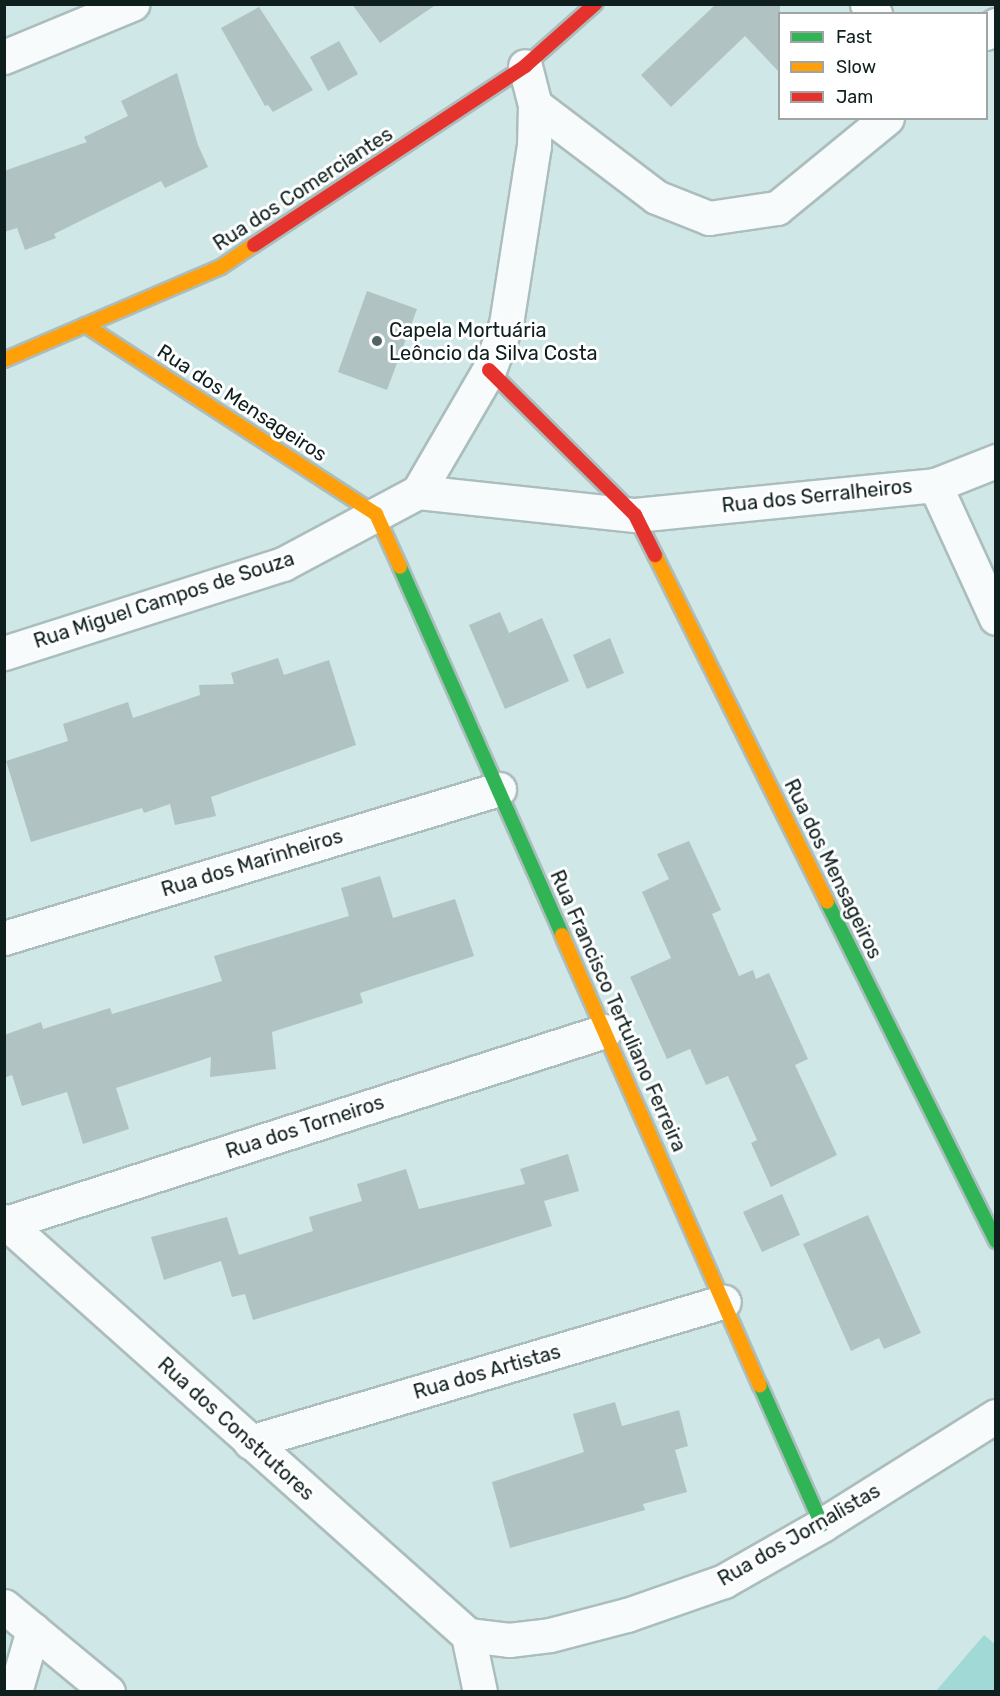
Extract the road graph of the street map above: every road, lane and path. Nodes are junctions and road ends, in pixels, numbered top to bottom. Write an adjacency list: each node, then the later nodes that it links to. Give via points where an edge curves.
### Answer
1 (132, 4): 3 (street)
2 (595, 4): 4 (street, Rua dos Comerciantes)
3 (4, 57)
4 (525, 66): 5 (street); 7 (street, Rua dos Comerciantes, via 221,267)
5 (535, 105): 6 (street, via 656,197 709,218 777,208); 9 (street, via 534,146 514,287 501,343)
6 (885, 120)
7 (85, 325): 8 (street, Rua dos Comerciantes); 13 (street, Rua dos Mensageiros)
8 (4, 360)
9 (489, 370): 12 (street); 14 (street, Rua dos Mensageiros)
10 (996, 461): 11 (street, Rua dos Serralheiros)
11 (935, 485): 14 (street, Rua dos Serralheiros); 15 (street)
12 (418, 492): 13 (street, Rua Miguel Campos de Souza); 14 (street, Rua dos Serralheiros)
13 (376, 514): 16 (street, Rua Miguel Campos de Souza, via 283,564); 17 (street, Rua Francisco Tertuliano Ferreira)
14 (635, 514): 21 (street, Rua dos Mensageiros)
15 (996, 618)
16 (4, 653)
17 (499, 789): 18 (street, Rua dos Marinheiros); 19 (street, Rua Francisco Tertuliano Ferreira)
18 (4, 938)
19 (605, 1031): 20 (street, Rua dos Torneiros); 22 (street, Rua Francisco Tertuliano Ferreira)
20 (5, 1222): 24 (street, Rua dos Construtores)
21 (996, 1241)
22 (724, 1302): 24 (street, Rua dos Artistas); 25 (street, Rua Francisco Tertuliano Ferreira)
23 (996, 1416): 25 (street, Rua dos Jornalistas)
24 (250, 1442): 28 (street, Rua dos Construtores)
25 (822, 1525): 28 (street, Rua dos Jornalistas, via 723,1581 627,1615 550,1635 509,1640)
26 (4, 1606): 27 (street)
27 (33, 1630): 29 (street); 30 (street)
28 (468, 1635): 31 (street)
29 (15, 1692)
30 (108, 1692)
31 (480, 1692)

